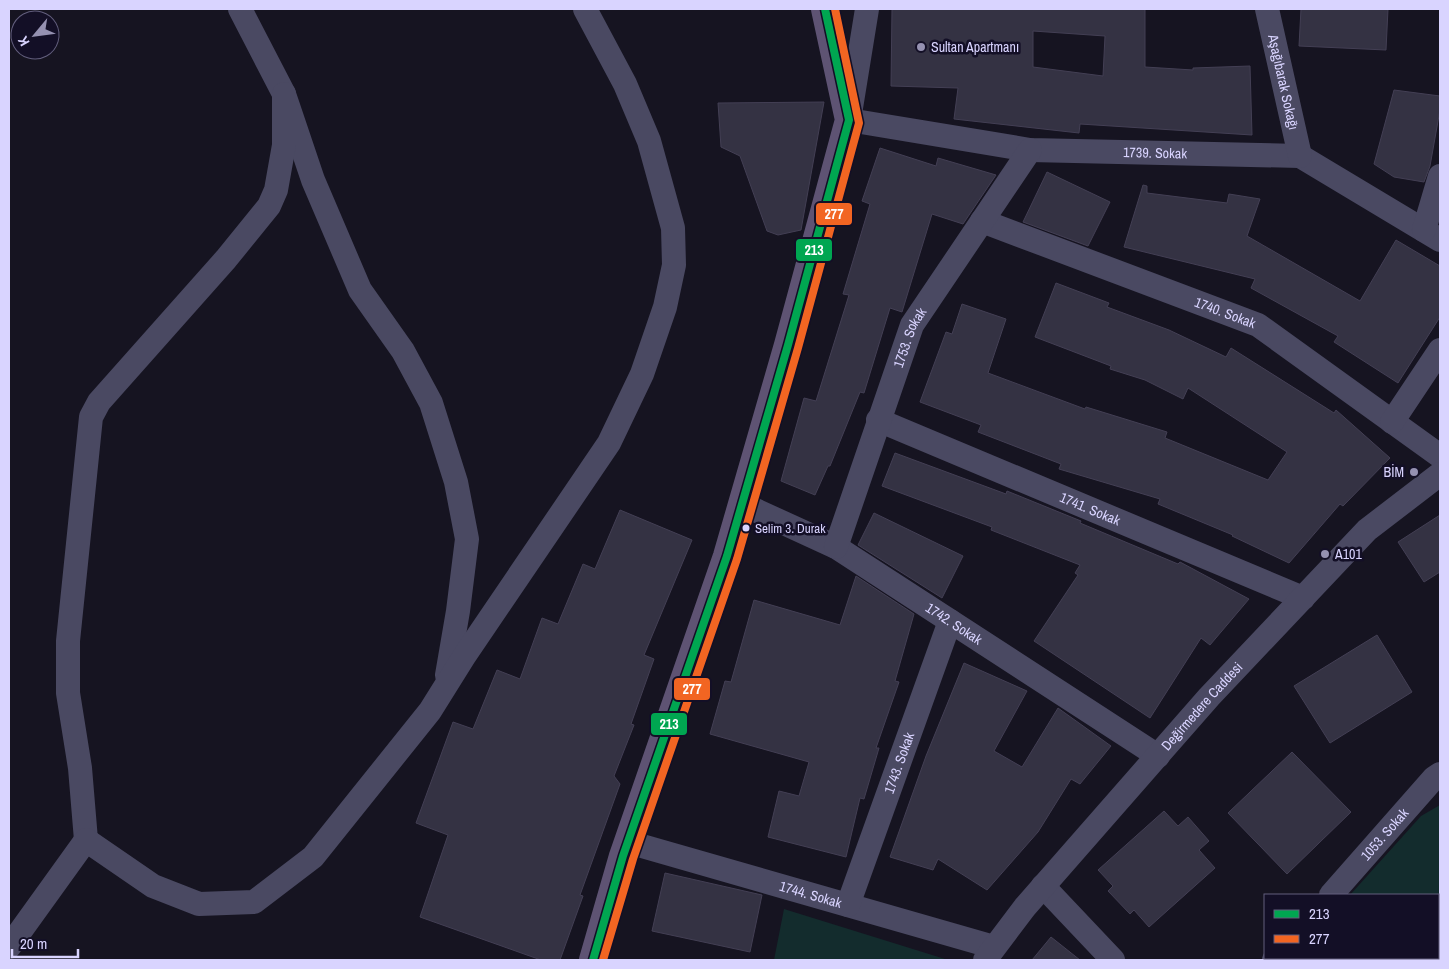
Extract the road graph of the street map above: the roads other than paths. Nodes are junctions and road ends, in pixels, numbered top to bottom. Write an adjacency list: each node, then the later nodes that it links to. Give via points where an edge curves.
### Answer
1 (240, 9): 6 (street)
2 (585, 9): 22 (street, via 626,84 649,141 673,228 674,265 665,307 642,374 609,443)
3 (825, 9): 7 (main road)
4 (867, 9): 7 (street)
5 (1267, 9): 9 (street, Aşağıbarak Sokağı)
6 (284, 94): 22 (street, via 313,180 360,290 402,351 431,403 456,482 467,538); 25 (street, via 284,145 276,190 269,206 99,402 90,417 68,642 68,693 80,768)
7 (849, 120): 8 (street, 1739. Sokak); 18 (main road)
8 (1030, 150): 9 (street, 1739. Sokak); 11 (street, 1753. Sokak)
9 (1300, 156): 12 (street, 1739. Sokak)
10 (1440, 176): 12 (street)
11 (982, 221): 14 (street, 1753. Sokak, via 912,325); 15 (street, 1740. Sokak, via 1258,324)
12 (1432, 235)
13 (1440, 350): 15 (street)
14 (878, 420): 19 (street, 1753. Sokak); 20 (street, 1741. Sokak)
15 (1392, 422): 16 (street, 1740. Sokak)
16 (1440, 456)
17 (1440, 474): 20 (street, Değirmedere Caddesi, via 1367,530)
18 (742, 504): 19 (street, 1742. Sokak); 26 (main road)
19 (836, 547): 21 (street, 1742. Sokak)
20 (1303, 598): 23 (street, Değirmedere Caddesi)
21 (950, 621): 23 (street, 1742. Sokak); 29 (street, 1743. Sokak)
22 (444, 688): 25 (street, via 430,711 313,857 254,902 199,904 153,886)
23 (1158, 756): 27 (street, Değirmedere Caddesi)
24 (1440, 774): 28 (street, 1053. Sokak)
25 (86, 840): 30 (street)
26 (628, 842): 29 (street, 1744. Sokak); 32 (main road)
27 (1043, 886): 31 (street, Değirmedere Caddesi); 33 (street)
28 (1332, 894)
29 (848, 905): 31 (street, 1744. Sokak)
30 (9, 947)
31 (989, 954)
32 (593, 960)
33 (1114, 960)

